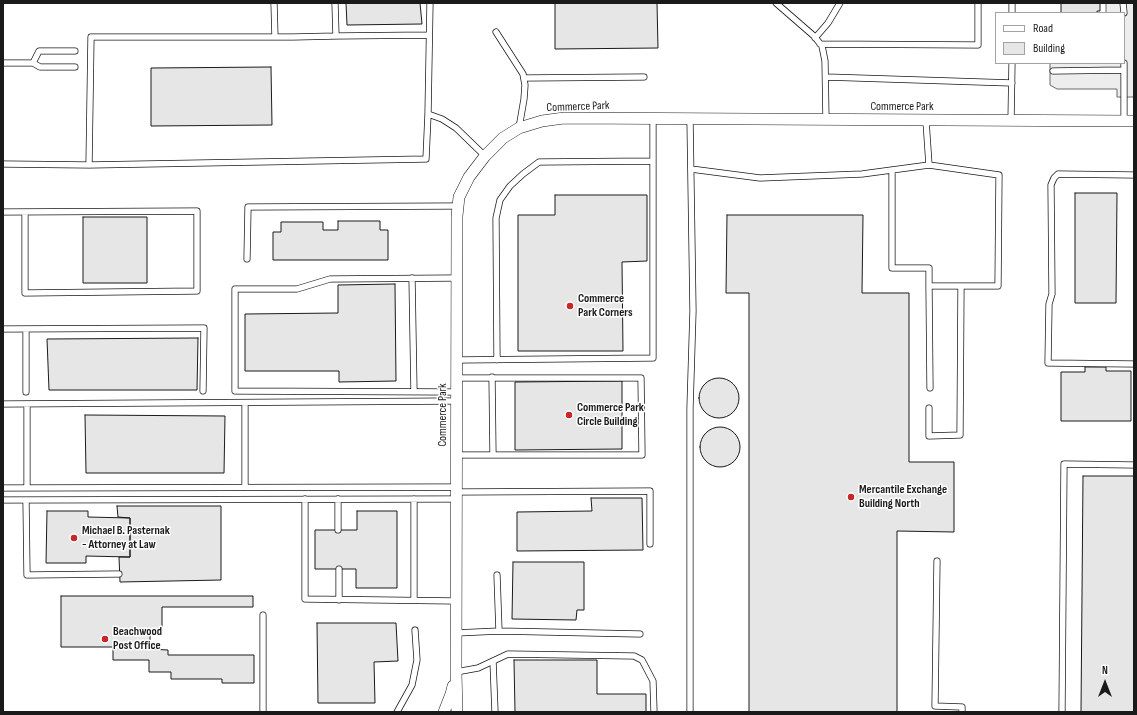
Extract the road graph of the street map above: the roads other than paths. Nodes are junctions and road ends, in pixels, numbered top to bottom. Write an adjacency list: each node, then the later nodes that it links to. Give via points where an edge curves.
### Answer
1 (274, 3): 10 (lane)
2 (335, 3): 9 (lane)
3 (430, 3): 8 (lane)
4 (776, 3): 11 (lane)
5 (840, 3): 11 (lane)
6 (978, 3): 12 (lane, via 978,45)
7 (496, 32): 23 (lane)
8 (429, 35): 9 (lane); 25 (lane)
9 (336, 36): 10 (lane)
10 (274, 37): 36 (lane, via 91,37)
11 (815, 38): 12 (lane)
12 (820, 44): 22 (lane)
13 (75, 51): 15 (lane, via 39,51)
14 (3, 63): 15 (lane)
15 (33, 63): 18 (lane, via 40,67)
16 (1012, 64): 24 (lane)
17 (1124, 64): 19 (lane)
18 (75, 67)
19 (1124, 70): 20 (lane); 31 (lane)
20 (1053, 71)
21 (644, 77): 23 (lane)
22 (826, 77): 24 (lane); 28 (lane)
23 (524, 78): 32 (lane, via 524,99)
24 (1012, 83): 30 (lane)
25 (428, 114): 33 (lane, via 456,128); 36 (lane, via 426,159)
26 (653, 119): 27 (street, Commerce Park); 32 (street, Commerce Park, via 564,118); 34 (lane)
27 (690, 120): 28 (street, Commerce Park); 38 (lane)
28 (826, 120): 29 (street, Commerce Park)
29 (926, 120): 30 (street, Commerce Park); 37 (lane)
30 (1011, 120): 31 (street, Commerce Park)
31 (1129, 121)
32 (519, 128): 33 (street, Commerce Park, via 503,138)
33 (484, 156): 41 (street, Commerce Park, via 468,177)
34 (652, 160): 52 (lane, via 540,162 510,186 500,200 496,218); 52 (lane, via 653,358)
35 (3, 164): 36 (lane)
36 (89, 165)
37 (929, 165): 39 (lane); 48 (lane, via 999,175 998,286)
38 (691, 169): 39 (lane, via 760,178 862,174); 99 (lane, via 693,311 690,408)
39 (892, 170): 47 (lane, via 892,268 928,268)
40 (1134, 174): 53 (lane, via 1058,174 1054,178 1051,186 1052,294 1049,304 1048,363)
41 (458, 206): 44 (lane, via 248,207); 46 (street, Commerce Park)
42 (3, 212): 43 (lane)
43 (25, 212): 43 (lane, via 197,211 197,291 25,293)
44 (247, 259)
45 (412, 278): 46 (lane); 59 (lane); 59 (lane, via 330,279 297,290 235,289 235,391)
46 (457, 278): 51 (street, Commerce Park)
47 (929, 286): 48 (lane); 56 (lane)
48 (961, 286): 64 (lane, via 960,435 929,436)
49 (3, 329): 50 (lane)
50 (26, 329): 57 (lane, via 204,328); 58 (lane)
51 (457, 360): 52 (lane); 55 (street, Commerce Park)
52 (497, 360)
53 (1134, 364)
54 (492, 377): 55 (lane); 66 (lane); 66 (lane, via 641,378 642,386 642,455)
55 (456, 378): 60 (street, Commerce Park)
56 (930, 388)
57 (203, 391)
58 (26, 392)
59 (414, 392): 60 (lane)
60 (456, 396): 61 (lane); 65 (street, Commerce Park)
61 (245, 403): 63 (lane); 68 (lane)
62 (3, 404): 63 (lane)
63 (27, 404): 70 (lane)
64 (929, 408)
65 (456, 455): 66 (lane); 71 (street, Commerce Park)
66 (493, 455)
67 (1134, 465): 101 (lane, via 1064,464)
68 (245, 487): 70 (lane); 71 (lane)
69 (3, 488): 70 (lane)
70 (28, 488)
71 (456, 492): 74 (lane); 78 (lane, via 650,491); 85 (street, Commerce Park)
72 (305, 499): 73 (lane); 76 (lane); 83 (lane, via 305,599)
73 (338, 499): 74 (lane); 77 (lane)
74 (414, 499): 84 (lane)
75 (3, 500): 76 (lane)
76 (26, 500): 81 (lane, via 27,575)
77 (338, 530)
78 (650, 544)
79 (937, 561): 100 (lane, via 935,706 962,707)
80 (339, 569): 83 (lane)
81 (119, 574)
82 (497, 575): 88 (lane)
83 (339, 600): 84 (lane)
84 (414, 600): 85 (lane)
85 (456, 601): 89 (street, Commerce Park)
86 (263, 615): 93 (lane)
87 (415, 630): 94 (lane, via 417,660 412,685)
88 (499, 631): 89 (lane); 90 (lane)
89 (456, 633): 92 (street, Commerce Park)
90 (640, 634)
91 (493, 661): 92 (lane, via 478,668); 97 (lane); 98 (lane, via 508,654 634,656 642,660 653,681)
92 (456, 672): 95 (street, Commerce Park); 96 (street, Commerce Park)
93 (263, 712)
94 (397, 712)
95 (444, 712)
96 (457, 712)
97 (495, 712)
98 (654, 712)
99 (690, 712)
100 (962, 712)
101 (1062, 712)

